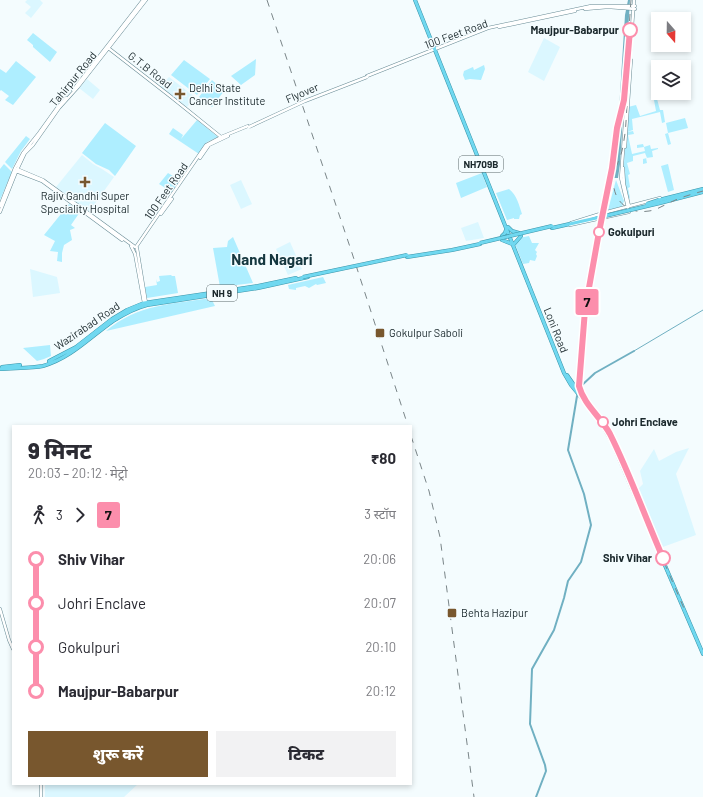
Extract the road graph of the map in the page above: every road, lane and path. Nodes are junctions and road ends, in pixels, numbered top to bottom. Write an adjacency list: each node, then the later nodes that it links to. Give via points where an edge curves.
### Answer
1 (145, 0): 5 (main road, Tahirpur Road)
2 (416, 0): 7 (highway, Loni Road / NH709B)
3 (635, 0): 4 (main road)
4 (634, 8): 7 (main road, 100 Feet Road, via 588,8 488,28); 16 (main road, via 620,178)
5 (122, 28): 6 (main road, Tahirpur Road); 6 (main road, Tahirpur Road)
6 (106, 48): 9 (main road, Tahirpur Road); 11 (main road, G.T.B Road)
7 (436, 49): 8 (main road, 100 Feet Road); 27 (highway, Loni Road / NH709B)
8 (378, 72): 10 (main road, Flyover, bridge)
9 (81, 82): 13 (main road, Tahirpur Road, via 25,153); 13 (main road, Tahirpur Road, via 57,108 23,153)
10 (231, 134): 11 (main road, 100 Feet Road); 12 (main road, 100 Feet Road, via 209,145)
11 (220, 138): 12 (main road, 100 Feet Road, via 208,144)
12 (200, 156): 31 (main road, 100 Feet Road)
13 (16, 171): 18 (main road); 23 (main road); 31 (main road, via 43,180)
14 (703, 190): 15 (highway, NH 9)
15 (698, 192): 17 (main road); 21 (main road); 25 (highway, NH 9, bridge)
16 (627, 200): 19 (main road); 20 (main road); 22 (main road)
17 (648, 202): 19 (main road); 21 (main road)
18 (0, 206)
19 (633, 206): 20 (main road)
20 (628, 207): 22 (main road); 24 (main road)
21 (648, 207): 24 (main road)
22 (622, 209): 25 (main road, via 604,212)
23 (0, 212)
24 (629, 212): 26 (main road, bridge, via 576,225)
25 (573, 223): 26 (highway, NH 9)
26 (559, 226): 32 (highway, NH 9, bridge)
27 (507, 227): 28 (highway); 30 (highway, Loni Road / NH709B); 30 (highway, via 502,238)
28 (518, 233)
29 (521, 236): 30 (highway)
30 (514, 244): 41 (highway, Loni Road / NH709B, via 565,372 578,393 599,418 612,442)
31 (136, 249): 34 (main road)
32 (409, 256): 33 (highway, NH 9, bridge); 33 (highway, NH 9, bridge, via 377,260)
33 (301, 278): 34 (highway, Wazirabad Road / NH 9); 34 (highway, Wazirabad Road / NH 9, via 258,288)
34 (145, 302): 35 (highway, Wazirabad Road / NH 9, via 112,319 76,347); 35 (highway, Wazirabad Road / NH 9, via 113,321 68,356)
35 (51, 362): 36 (highway, Wazirabad Road / NH 9, via 40,366)
36 (0, 368)
37 (0, 606): 39 (main road)
38 (0, 609): 40 (main road)
39 (12, 643)
40 (12, 647)
41 (703, 653)
42 (42, 785): 43 (main road)
43 (42, 797)

